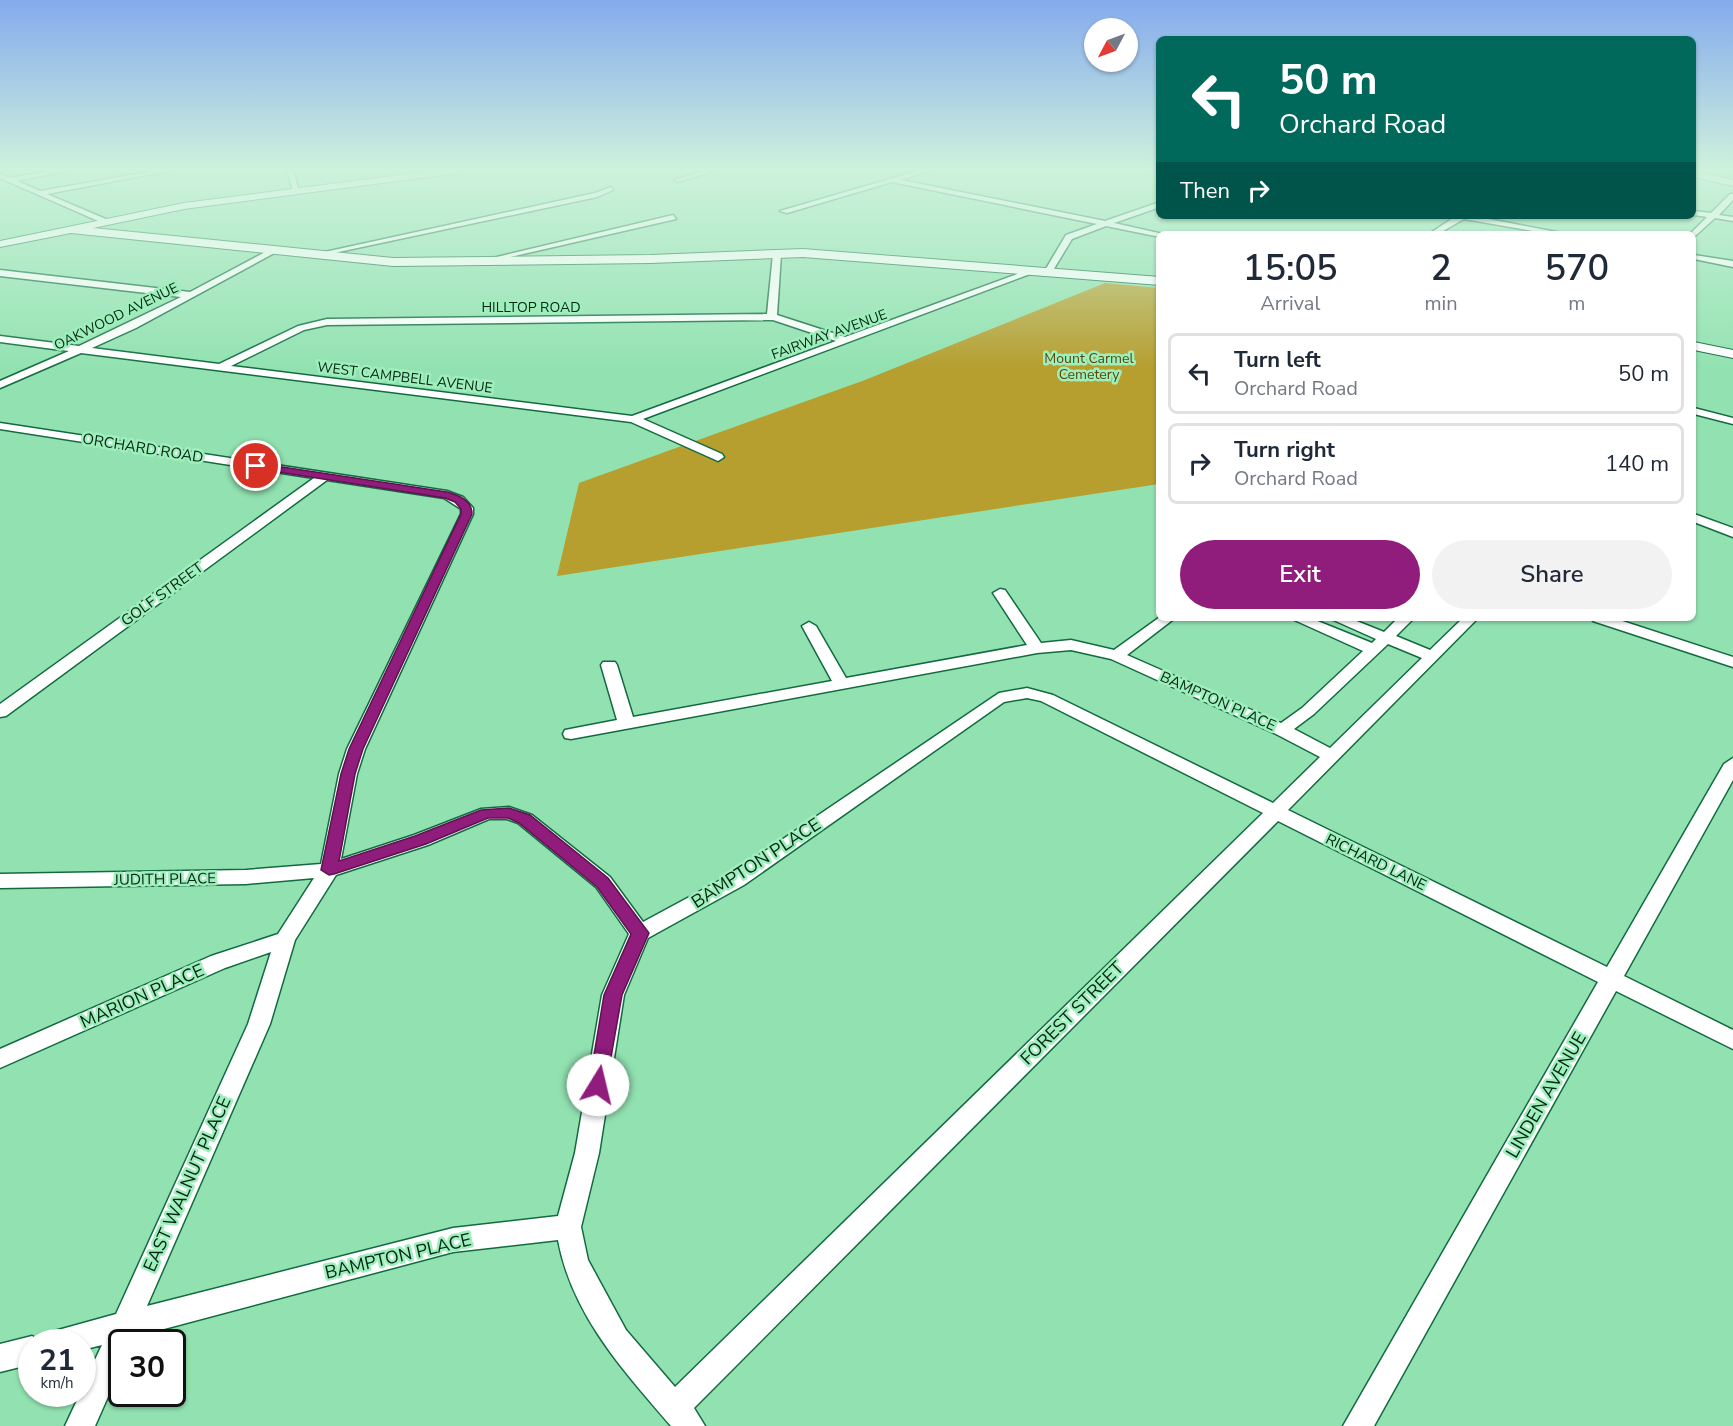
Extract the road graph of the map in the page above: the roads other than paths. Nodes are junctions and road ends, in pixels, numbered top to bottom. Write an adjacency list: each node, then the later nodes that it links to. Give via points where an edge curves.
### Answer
1 (37, 237): 6 (street)
2 (133, 237): 7 (street)
3 (403, 237): 9 (street)
4 (589, 237): 11 (street)
5 (1072, 237): 14 (street, via 1066,239)
6 (0, 244)
7 (274, 251): 9 (street); 17 (street, OAKWOOD AVENUE)
8 (777, 254): 11 (street); 13 (street, via 829,254); 18 (street, via 771,313)
9 (315, 255): 11 (street, via 393,262)
10 (1696, 257): 12 (street)
11 (483, 261)
12 (1733, 264)
13 (1034, 271): 14 (street); 20 (street, FAIRWAY AVENUE)
14 (1048, 272): 16 (street)
15 (0, 273): 17 (street)
16 (1156, 281)
17 (190, 295): 22 (street, OAKWOOD AVENUE)
18 (774, 317): 20 (street, HILLTOP ROAD); 24 (street, HILLTOP ROAD, via 327,322 301,327)
19 (0, 339): 22 (street, WEST CAMPBELL AVENUE)
20 (846, 341): 27 (street, FAIRWAY AVENUE)
21 (1696, 346): 23 (street)
22 (80, 350): 24 (street, WEST CAMPBELL AVENUE); 25 (street, OAKWOOD AVENUE)
23 (1733, 354)
24 (221, 367): 27 (street, WEST CAMPBELL AVENUE)
25 (0, 385)
26 (1696, 412): 28 (street)
27 (633, 419): 30 (street, WEST CAMPBELL AVENUE)
28 (1733, 421)
29 (0, 426): 31 (street, ORCHARD ROAD)
30 (718, 457)
31 (324, 477): 51 (street, GOLF STREET); 58 (street, ORCHARD ROAD, via 447,495 463,502 467,514 356,749)
32 (1696, 519): 33 (street)
33 (1733, 532)
34 (1000, 593): 43 (street)
35 (1164, 621): 45 (street)
36 (1305, 621): 44 (street)
37 (1344, 621): 42 (street)
38 (1404, 621): 42 (street)
39 (1468, 621): 46 (street, FOREST STREET)
40 (1607, 621): 47 (street)
41 (809, 626): 49 (street)
42 (1386, 637): 44 (street); 46 (street)
43 (1037, 648): 45 (street, BAMPTON PLACE, via 1071,645); 49 (street, BAMPTON PLACE)
44 (1373, 648): 53 (street, via 1308,711)
45 (1116, 656): 53 (street, BAMPTON PLACE)
46 (1432, 656): 55 (street, FOREST STREET)
47 (1733, 662)
48 (609, 665): 52 (street)
49 (841, 684): 52 (street, BAMPTON PLACE)
50 (1016, 693): 57 (street, RICHARD LANE, via 1047,698); 60 (street, BAMPTON PLACE, via 999,698 737,880)
51 (0, 711)
52 (626, 723): 54 (street, BAMPTON PLACE)
53 (1282, 730): 55 (street, BAMPTON PLACE)
54 (571, 734)
55 (1332, 756): 57 (street, FOREST STREET)
56 (1733, 764): 62 (street, LINDEN AVENUE)
57 (1274, 812): 62 (street, RICHARD LANE); 70 (street, FOREST STREET)
58 (329, 870): 59 (street, JUDITH PLACE, via 246,878); 60 (street, via 421,840 477,816 509,813 525,819 603,882); 61 (street, ORCHARD ROAD)
59 (0, 881)
60 (640, 933): 65 (street, via 613,995 587,1153)
61 (285, 939): 64 (street, MARION PLACE, via 218,962); 66 (street, EAST WALNUT PLACE, via 259,1024)
62 (1612, 980): 63 (street, RICHARD LANE); 72 (street, LINDEN AVENUE)
63 (1733, 1040)
64 (0, 1059)
65 (568, 1227): 66 (street, BAMPTON PLACE, via 453,1240); 70 (street, via 574,1261 616,1340)
66 (124, 1326): 67 (street, BAMPTON PLACE); 71 (street, EAST WALNUT PLACE)
67 (96, 1333)
68 (18, 1354): 69 (street)
69 (0, 1358)
70 (682, 1417)
71 (80, 1426)
72 (1358, 1426)

